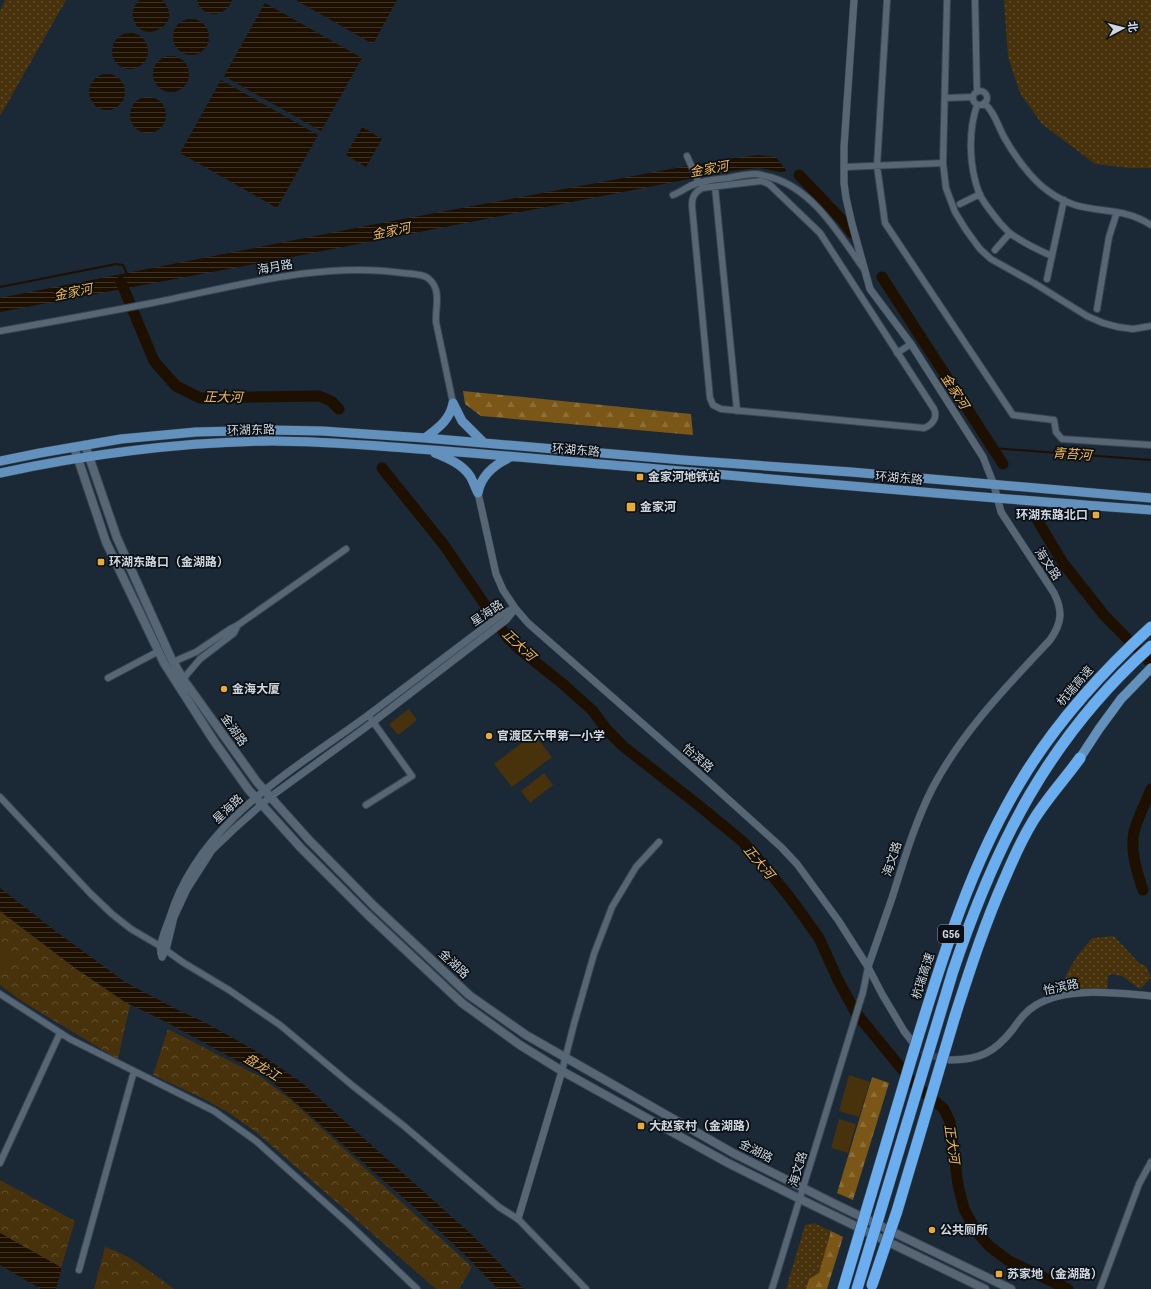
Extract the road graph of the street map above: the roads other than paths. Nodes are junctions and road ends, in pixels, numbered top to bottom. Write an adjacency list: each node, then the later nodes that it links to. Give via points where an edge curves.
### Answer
1 (854, 0): 12 (street, via 844,147)
2 (887, 0): 11 (street)
3 (947, 0): 6 (street)
4 (975, 0): 5 (street)
5 (975, 95): 6 (street); 7 (street, via 983,92 986,99); 8 (street, via 973,101)
6 (945, 98): 10 (street)
7 (984, 103): 8 (street); 17 (street, via 989,107 1015,155 1048,191)
8 (977, 104): 16 (street, via 973,117 972,151 973,169)
9 (687, 156): 13 (street)
10 (943, 163): 11 (street); 29 (street, via 946,188 955,212 980,249 991,259 1103,324 1133,329)
11 (877, 166): 12 (street); 38 (street, via 885,223 1013,415 1054,420 1056,432 1062,439)
12 (845, 167): 24 (street, via 846,198)
13 (698, 180): 15 (street); 24 (street, via 756,174 788,183 815,204)
14 (715, 187): 27 (street, via 761,181 769,184 820,233); 34 (street); 34 (street, via 702,188 692,199 710,398 716,408)
15 (673, 194)
16 (980, 194): 18 (street); 21 (street, via 992,214)
17 (1064, 200): 19 (street, via 1075,205); 23 (street)
18 (960, 204)
19 (1117, 212): 20 (street); 28 (street, via 1109,237)
20 (1151, 225)
21 (1010, 233): 22 (street); 23 (street)
22 (995, 250)
23 (1052, 256): 25 (street)
24 (865, 271): 26 (street)
25 (1047, 279)
26 (870, 289): 27 (street); 31 (street, 海文路)
27 (860, 295): 32 (street)
28 (1097, 309)
29 (1151, 326)
30 (0, 331): 33 (street, 海月路, via 283,276 361,270 394,271 428,278 434,284 437,297 436,322)
31 (911, 344): 32 (street); 46 (street, 海文路, via 983,457)
32 (897, 352): 34 (street, via 936,414 929,426 924,428)
33 (453, 403): 35 (main road, via 452,412 442,425); 36 (main road, via 462,421)
34 (737, 410)
35 (426, 438): 36 (main road, 环湖东路); 37 (main road, 环湖东路, via 270,430 196,432)
36 (484, 443): 46 (main road, 环湖东路)
37 (85, 445): 39 (main road, 环湖东路); 41 (main road, 金湖路)
38 (1151, 445)
39 (74, 447): 43 (main road, 金湖路); 44 (main road, 环湖东路)
40 (426, 450): 41 (main road, 环湖东路, via 323,442 271,441 198,443); 42 (main road, 环湖东路); 47 (main road, via 462,467 470,476)
41 (90, 456): 43 (main road, 环湖东路); 58 (main road, 金湖路, via 117,538)
42 (512, 457): 47 (main road, via 494,466 484,476); 49 (main road, 环湖东路)
43 (78, 458): 45 (main road, 环湖东路); 57 (main road, 金湖路, via 106,542)
44 (0, 461)
45 (0, 473)
46 (994, 485): 48 (main road, 环湖东路); 49 (street, 海文路)
47 (478, 493): 52 (street, 怡滨路, via 496,574)
48 (1151, 498)
49 (996, 499): 50 (main road, 环湖东路); 72 (street, 海文路, via 1001,512 1054,593 1058,601 1060,622 1050,640 975,724 934,786 908,845)
50 (1151, 510)
51 (346, 549): 53 (street)
52 (515, 608): 54 (street, 星海路); 72 (street, 怡滨路, via 528,623 781,847 797,864 838,920)
53 (238, 626): 58 (street, via 196,652); 61 (street, via 234,633 200,659)
54 (490, 627): 62 (street, 星海路); 63 (street, 星海路)
55 (1151, 627): 90 (highway, 杭瑞高速 / G56, bridge, via 1101,675 1053,733 1018,786 982,857 963,900 940,966)
56 (1151, 646): 91 (highway, G56, bridge, via 1100,697 1055,754 1023,806 994,863 969,923 953,971)
57 (159, 651): 60 (street); 68 (main road, 金湖路, via 214,741)
58 (173, 662): 61 (main road, 金湖路)
59 (1149, 671): 64 (main road, via 1121,699)
60 (108, 678)
61 (183, 679): 65 (main road, 金湖路)
62 (368, 715): 63 (street); 65 (street, 星海路)
63 (373, 722): 67 (street, 星海路); 69 (street, via 412,776)
64 (1080, 758): 92 (highway, bridge, via 1026,832 984,929)
65 (264, 790): 67 (main road, 金湖路); 68 (street, 星海路)
66 (0, 797): 71 (street, via 112,914)
67 (270, 797): 68 (street, 星海路); 77 (main road, 金湖路, via 374,906 469,995 526,1035)
68 (259, 801): 71 (street, 星海路, via 230,820 193,866 171,911); 80 (main road, 金湖路, via 301,848 367,914 462,1003 520,1045)
69 (366, 805)
70 (659, 842): 77 (street, via 636,867 612,906 594,954)
71 (163, 948): 85 (street, via 280,1025)
72 (868, 967): 76 (street, 怡滨路); 83 (street, 海文路, via 863,992)
73 (0, 994): 75 (street)
74 (1151, 996): 78 (street, 怡滨路, via 1088,992 1052,998 1029,1009 997,1047 971,1059)
75 (60, 1033): 79 (street); 82 (street)
76 (914, 1044)
77 (566, 1058): 80 (street); 83 (main road, 金湖路, via 733,1153)
78 (950, 1060)
79 (134, 1071): 86 (street); 87 (street, via 214,1111 256,1140 352,1226)
80 (562, 1071): 84 (main road, 金湖路, via 728,1163); 85 (street)
81 (1151, 1162): 95 (street, via 1139,1184)
82 (0, 1163)
83 (803, 1188): 84 (street, 海文路); 94 (main road, 金湖路)
84 (800, 1199): 89 (street, 海文路); 93 (main road, 金湖路)
85 (518, 1219): 88 (street)
86 (79, 1270)
87 (417, 1289)
88 (586, 1289)
89 (772, 1289)
90 (843, 1289)
91 (857, 1289)
92 (871, 1289)
93 (985, 1289)
94 (1011, 1289)
95 (1100, 1289)

